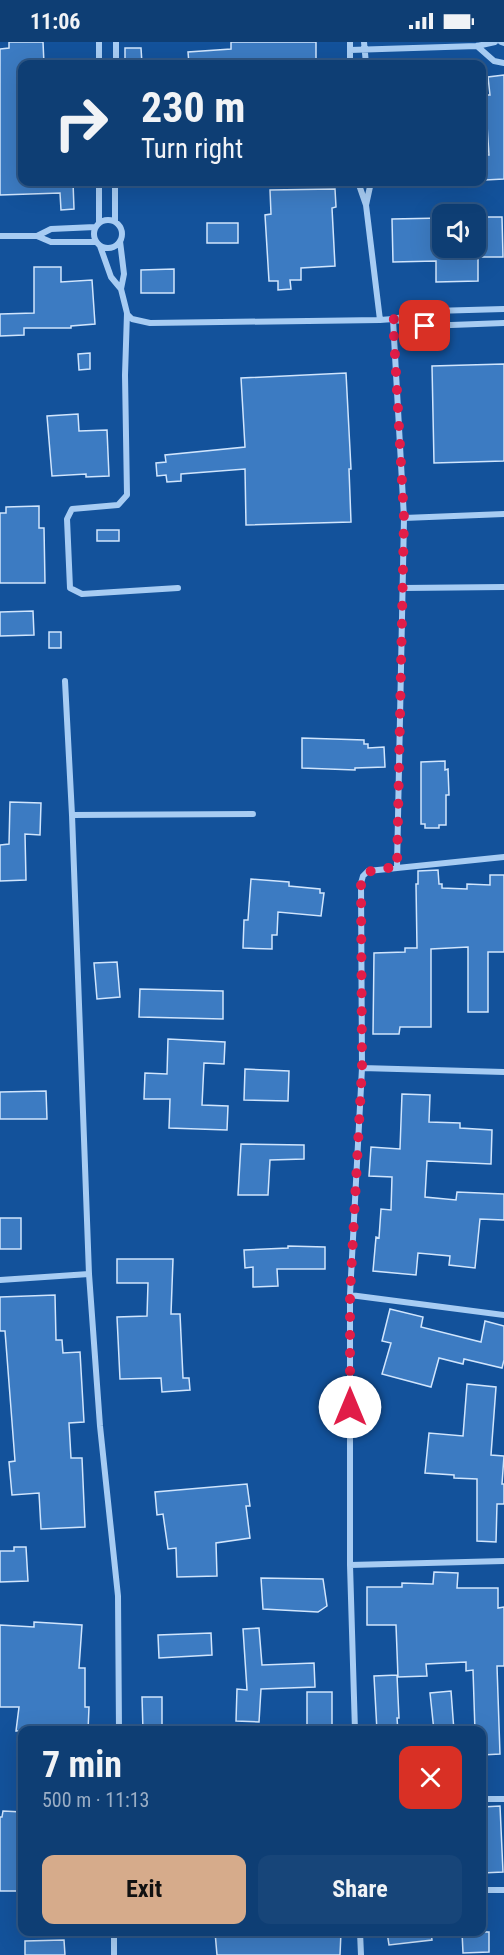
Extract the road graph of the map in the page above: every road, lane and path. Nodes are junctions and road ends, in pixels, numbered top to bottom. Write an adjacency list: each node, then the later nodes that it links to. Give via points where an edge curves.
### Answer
1 (99, 42): 9 (street)
2 (116, 42): 10 (street)
3 (350, 42): 7 (street)
4 (364, 42): 8 (street)
5 (495, 42): 6 (street)
6 (477, 46): 8 (street); 13 (street, via 494,61)
7 (350, 50): 8 (street); 11 (street)
8 (364, 50): 12 (street)
9 (99, 60)
10 (116, 60)
11 (350, 60)
12 (365, 60)
13 (504, 63)
14 (99, 186): 20 (street)
15 (115, 186): 19 (street)
16 (359, 186): 18 (street)
17 (370, 186): 18 (street)
18 (366, 206): 29 (street)
19 (115, 221): 20 (street); 23 (street, via 122,230)
20 (97, 224): 22 (street, via 51,229); 24 (street, via 93,232)
21 (0, 236): 22 (street)
22 (37, 236): 24 (street, via 51,242)
23 (120, 241): 24 (street, via 111,248); 25 (street, via 124,274)
24 (98, 244): 25 (street, via 111,277)
25 (121, 289): 27 (street)
26 (504, 309): 28 (street, via 433,311)
27 (127, 313): 29 (street, via 132,319 150,323); 34 (street, via 127,495 118,505 72,509 69,513 70,588 82,594)
28 (393, 319): 29 (street); 30 (street, via 425,326); 32 (street)
29 (380, 320)
30 (504, 323)
31 (504, 514): 32 (street)
32 (404, 518): 35 (street)
33 (504, 587): 35 (street)
34 (178, 588)
35 (403, 588): 40 (street)
36 (65, 681): 38 (street)
37 (253, 814): 38 (street)
38 (72, 815): 43 (street)
39 (504, 857): 40 (street)
40 (397, 867): 41 (street, via 368,871 361,883)
41 (362, 1068): 42 (street); 45 (street)
42 (504, 1072)
43 (89, 1274): 44 (street); 49 (street, via 118,1596)
44 (0, 1280)
45 (350, 1295): 46 (street); 48 (street)
46 (504, 1315)
47 (504, 1560): 48 (street)
48 (350, 1565): 50 (street)
49 (119, 1726)
50 (355, 1726)
51 (504, 1798): 52 (street)
52 (486, 1799)
53 (486, 1890): 54 (street)
54 (504, 1890)
55 (114, 1936): 57 (street)
56 (360, 1936): 58 (street)
57 (114, 1955)
58 (361, 1955)

